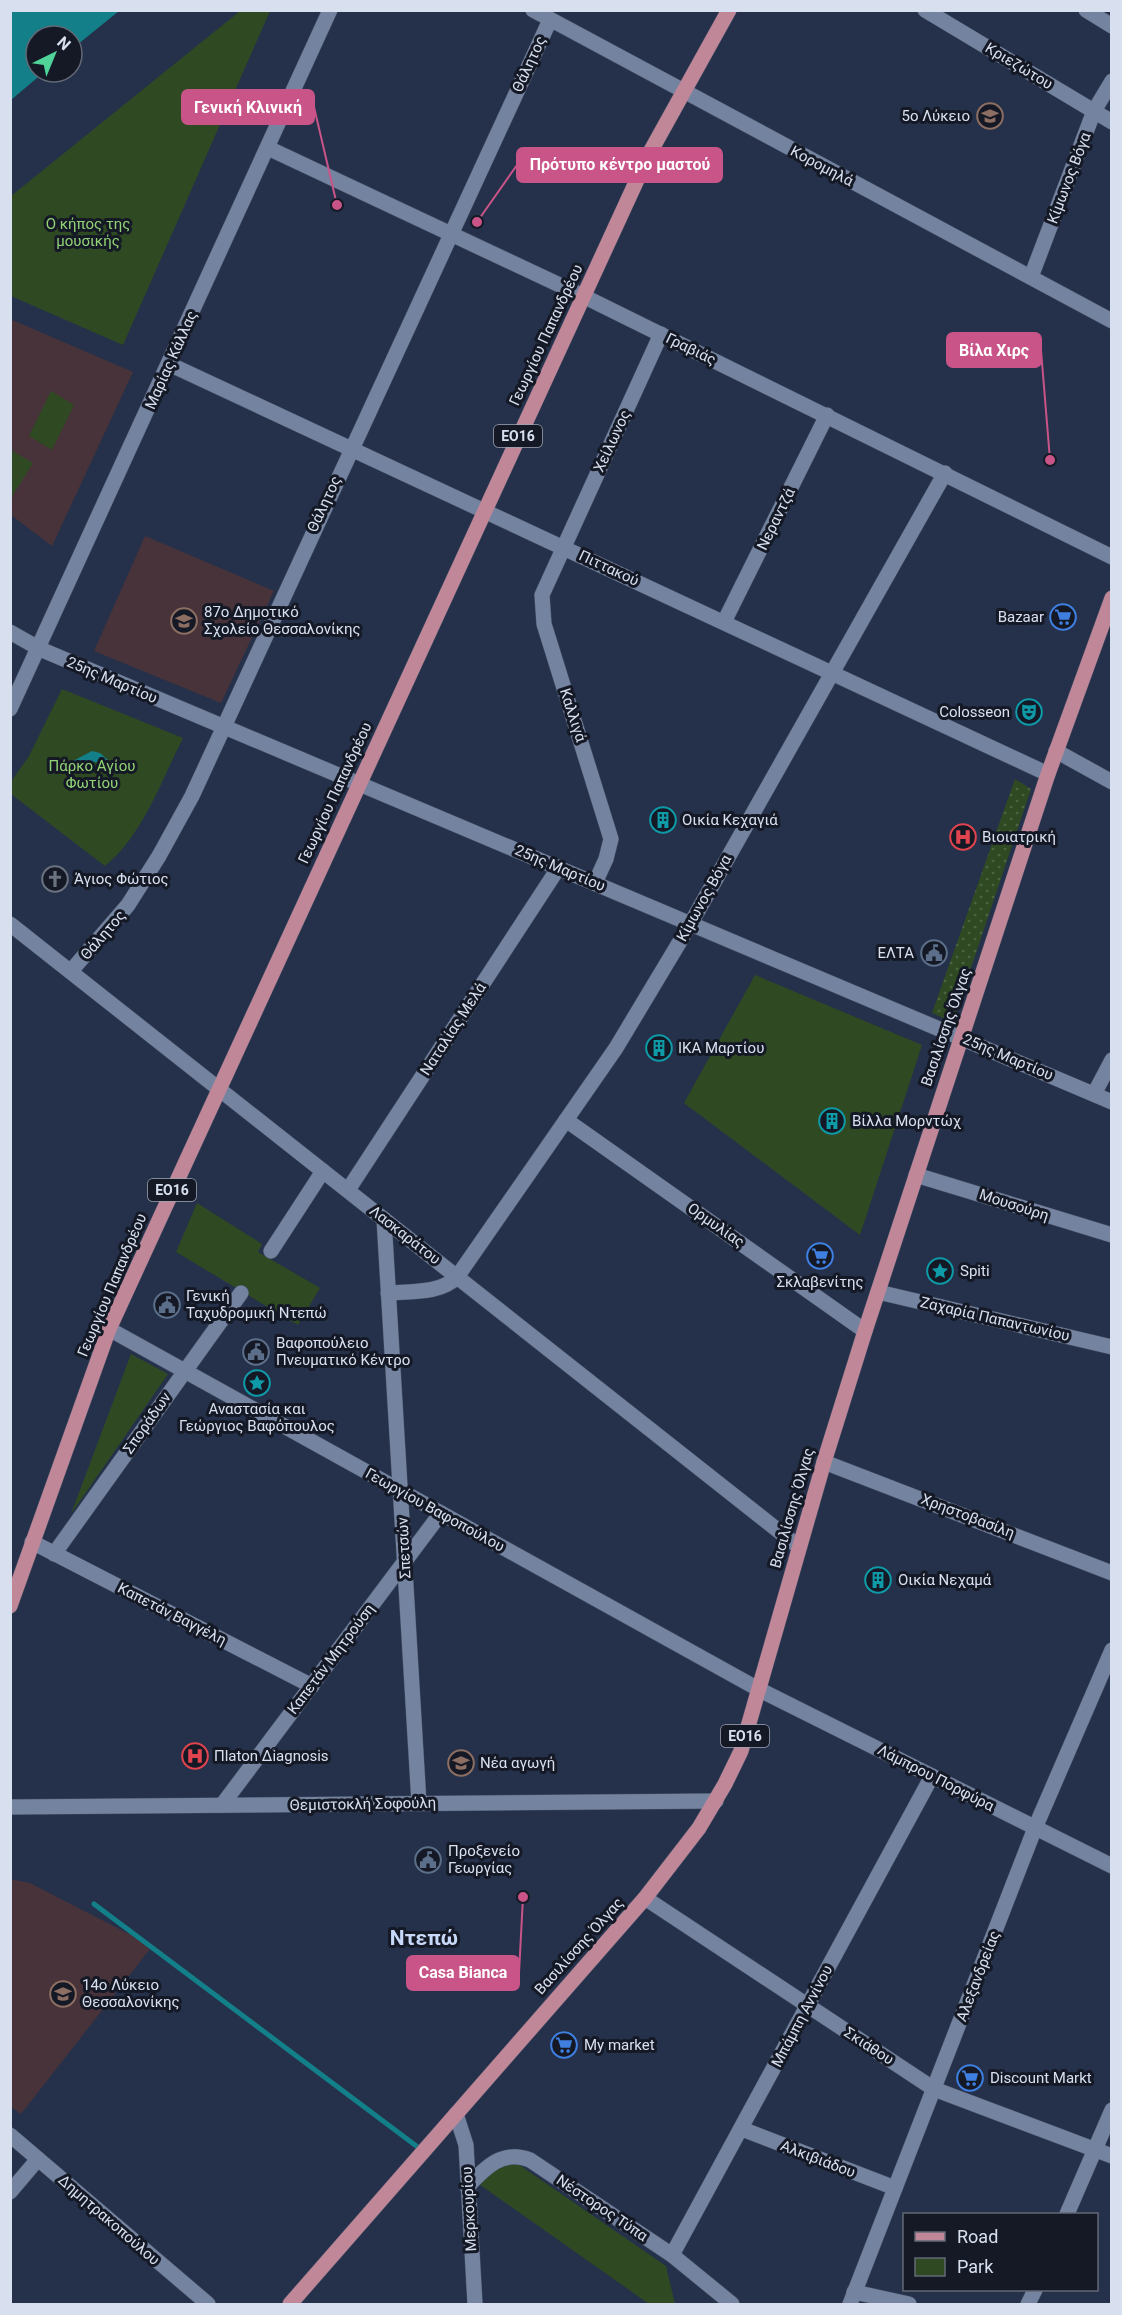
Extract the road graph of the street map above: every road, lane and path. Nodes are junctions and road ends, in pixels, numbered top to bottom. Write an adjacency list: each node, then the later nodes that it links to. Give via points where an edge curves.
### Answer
1 (330, 10): 12 (street, Μαρίας Κάλλας)
2 (533, 10): 6 (street, Κορομηλά)
3 (729, 10): 9 (main road, Γεωργίου Παπανδρέου / ΕΟ16)
4 (925, 10): 10 (street, Κριεζώτου)
5 (1086, 10): 7 (street)
6 (550, 20): 9 (street, Κορομηλά); 13 (street, Θάλητος)
7 (1112, 26)
8 (1112, 81): 10 (street, Κίμωνος Βόγα)
9 (684, 92): 14 (street, Κορομηλά); 15 (main road, Γεωργίου Παπανδρέου / ΕΟ16, via 648,156)
10 (1094, 111): 11 (street, Κριεζώτου); 14 (street, Κίμωνος Βόγα)
11 (1112, 122)
12 (268, 148): 13 (street, Γραβιάς); 18 (street, Μαρίας Κάλλας)
13 (450, 233): 15 (street, Γραβιάς); 20 (street, Θάλητος)
14 (1030, 277): 16 (street, Κορομηλά)
15 (583, 296): 17 (street, Γραβιάς); 22 (main road, Γεωργίου Παπανδρέου / ΕΟ16)
16 (1112, 321)
17 (661, 334): 19 (street, Γραβιάς); 23 (street, Χείλωνος)
18 (169, 364): 20 (street, Πιττακού); 28 (street, Μαρίας Κάλλας)
19 (827, 415): 21 (street, Γραβιάς); 26 (street, Νεραντζά)
20 (350, 448): 22 (street, Πιττακού); 31 (street, Θάλητος)
21 (945, 473): 24 (street, Γραβιάς); 29 (street, Κίμωνος Βόγα)
22 (484, 510): 23 (street, Πιττακού); 35 (main road, Γεωργίου Παπανδρέου / ΕΟ16)
23 (563, 547): 26 (street, Πιττακού); 37 (street, Καλλιγά, via 542,596 542,611 609,829 610,849)
24 (1112, 557)
25 (1112, 598): 32 (main road, Βασιλίσσης Όλγας / ΕΟ16)
26 (724, 622): 29 (street, Πιττακού)
27 (10, 632): 28 (street, 25ης Μαρτίου)
28 (40, 649): 30 (street, Μαρίας Κάλλας); 31 (street, 25ης Μαρτίου)
29 (830, 672): 33 (street, Πιττακού); 38 (street, Κίμωνος Βόγα)
30 (10, 709)
31 (223, 727): 35 (street, 25ης Μαρτίου); 40 (street, Θάλητος, via 192,796 146,879)
32 (1056, 751): 33 (main road, Βασιλίσσης Όλγας / ΕΟ16); 34 (street)
33 (1048, 774): 41 (main road, Βασιλίσσης Όλγας / ΕΟ16)
34 (1112, 782)
35 (359, 784): 36 (street, 25ης Μαρτίου); 43 (main road, Γεωργίου Παπανδρέου / ΕΟ16)
36 (559, 867): 37 (street, 25ης Μαρτίου); 49 (street, Ναταλίας Μελά)
37 (595, 883): 38 (street, 25ης Μαρτίου)
38 (691, 923): 41 (street, 25ης Μαρτίου); 46 (street, Κίμωνος Βόγα, via 616,1048)
39 (10, 924): 40 (street, Λασκαράτου)
40 (71, 972): 43 (street, Λασκαράτου)
41 (962, 1037): 44 (street, 25ης Μαρτίου); 48 (main road, Βασιλίσσης Όλγας / ΕΟ16)
42 (1112, 1060): 44 (street)
43 (218, 1088): 47 (street, Λασκαράτου); 57 (main road, Γεωργίου Παπανδρέου / ΕΟ16)
44 (1094, 1094): 45 (street, 25ης Μαρτίου)
45 (1112, 1102)
46 (566, 1120): 53 (street, Κίμωνος Βόγα); 58 (street, Ορμυλίας)
47 (323, 1171): 49 (street, Λασκαράτου); 52 (street)
48 (916, 1175): 51 (street, Μουσούρη); 54 (main road, Βασιλίσσης Όλγας / ΕΟ16)
49 (348, 1190): 50 (street, Λασκαράτου)
50 (384, 1219): 53 (street, Λασκαράτου); 56 (street, Σπετσών)
51 (1112, 1235)
52 (271, 1251)
53 (457, 1277): 56 (street, via 433,1290); 65 (street, Λασκαράτου)
54 (878, 1292): 58 (main road, Βασιλίσσης Όλγας / ΕΟ16); 59 (street, Ζαχαρία Παπαντωνίου)
55 (241, 1293): 60 (street, Σποράδων)
56 (388, 1293): 62 (street, Σπετσών)
57 (110, 1329): 60 (street, Γεωργίου Βαφοπούλου); 64 (main road, Γεωργίου Παπανδρέου / ΕΟ16)
58 (865, 1331): 61 (main road, Βασιλίσσης Όλγας / ΕΟ16)
59 (1112, 1347)
60 (184, 1371): 62 (street, Γεωργίου Βαφοπούλου); 66 (street, Σποράδων)
61 (824, 1461): 65 (main road, Βασιλίσσης Όλγας / ΕΟ16); 68 (street, Χρηστοβασίλη)
62 (400, 1490): 63 (street, Γεωργίου Βαφοπούλου); 67 (street, Σπετσών)
63 (441, 1514): 67 (street, Καπετάν Μητρούση); 72 (street, Γεωργίου Βαφοπούλου)
64 (32, 1542): 66 (street, Καπετάν Βαγγέλη); 69 (main road, Γεωργίου Παπανδρέου / ΕΟ16)
65 (799, 1547): 72 (main road, Βασιλίσσης Όλγας / ΕΟ16)
66 (54, 1554): 71 (street, Καπετάν Βαγγέλη)
67 (404, 1561): 71 (street, Καπετάν Μητρούση); 75 (street, Σπετσών)
68 (1112, 1573)
69 (10, 1606)
70 (1112, 1650): 78 (street, Αλεξανδρείας)
71 (312, 1686): 76 (street, Καπετάν Μητρούση)
72 (760, 1690): 73 (street, Λάμπρου Πορφύρα); 74 (main road, Βασιλίσσης Όλγας / ΕΟ16, via 741,1750)
73 (932, 1776): 78 (street, Λάμπρου Πορφύρα); 81 (street, Μπάμπη Αννίνου)
74 (716, 1801): 75 (street, Θεμιστοκλή Σοφούλη); 80 (main road, Βασιλίσσης Όλγας / ΕΟ16)
75 (419, 1803): 76 (street, Θεμιστοκλή Σοφούλη)
76 (222, 1805): 77 (street, Θεμιστοκλή Σοφούλη)
77 (10, 1807)
78 (1035, 1828): 79 (street, Λάμπρου Πορφύρα); 82 (street, Αλεξανδρείας)
79 (1112, 1866)
80 (645, 1898): 81 (street, Σκιάθου); 84 (main road, Βασιλίσσης Όλγας / ΕΟ16)
81 (807, 2006): 82 (street, Σκιάθου); 85 (street, Μπάμπη Αννίνου)
82 (934, 2089): 87 (street, Σκιάθου); 91 (street, Αλεξανδρείας)
83 (1112, 2110): 87 (street)
84 (456, 2114): 90 (street, Μερκουρίου, via 466,2145); 97 (main road, Βασιλίσσης Όλγας / ΕΟ16)
85 (742, 2129): 91 (street, Αλκιβιάδου); 94 (street, Μπάμπη Αννίνου)
86 (10, 2135): 89 (street, Δημητρακοπούλου)
87 (1094, 2150): 88 (street, Σκιάθου); 93 (street)
88 (1112, 2156)
89 (38, 2159): 92 (street); 96 (street, Δημητρακοπούλου)
90 (467, 2187): 94 (street, Νέστορος Τύπα, via 501,2158 522,2157); 98 (street, Μερκουρίου)
91 (895, 2188): 95 (street, Αλεξανδρείας)
92 (10, 2192)
93 (1067, 2213)
94 (672, 2255): 99 (street, Νέστορος Τύπα)
95 (852, 2298): 100 (street)
96 (208, 2304)
97 (290, 2304)
98 (475, 2304)
99 (732, 2304)
100 (909, 2304)

